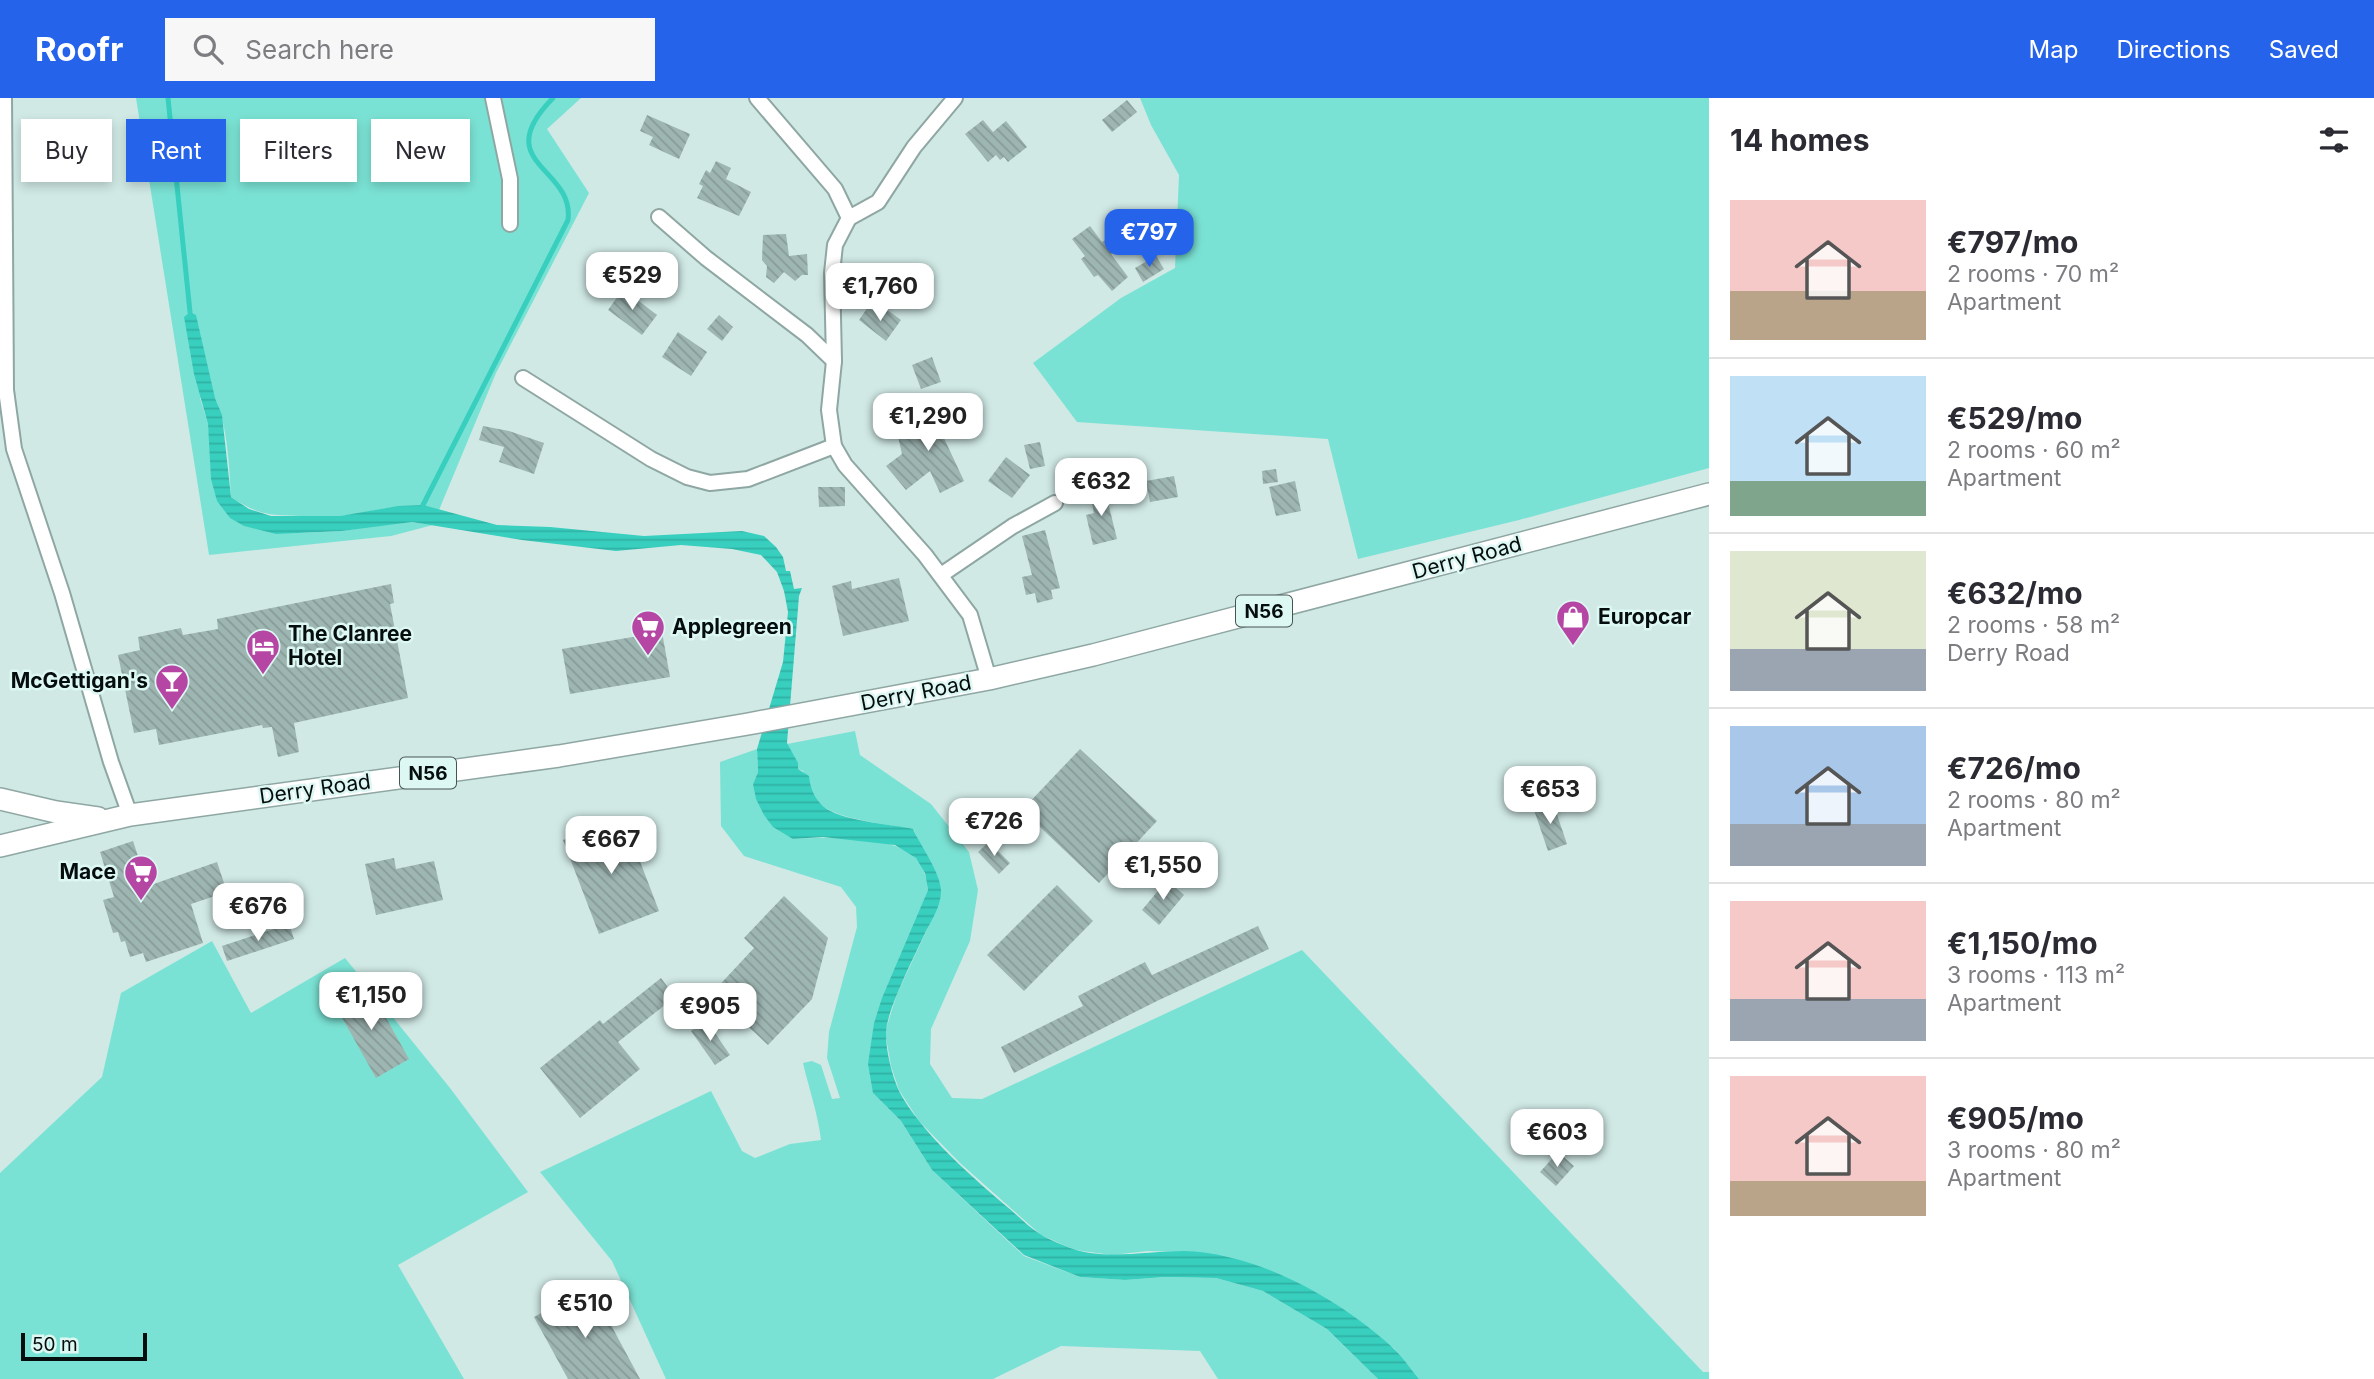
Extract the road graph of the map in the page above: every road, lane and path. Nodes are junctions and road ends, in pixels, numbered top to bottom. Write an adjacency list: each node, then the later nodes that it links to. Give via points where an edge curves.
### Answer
1 (4, 98): 16 (street, via 6,390 14,449)
2 (493, 98): 7 (street, via 510,179)
3 (757, 98): 6 (street, via 835,189)
4 (954, 98): 6 (street, via 878,202)
5 (659, 217): 8 (street)
6 (849, 218): 8 (street, via 835,245 832,273)
7 (510, 224)
8 (834, 361): 10 (street, via 829,410)
9 (523, 378): 10 (street, via 651,458 710,483 748,479)
10 (834, 446): 13 (street, via 845,465)
11 (1709, 494): 14 (main road, Derry Road / N56)
12 (1055, 503): 13 (street)
13 (941, 575): 14 (street, via 970,615)
14 (989, 679): 16 (main road, Derry Road / N56, via 559,756)
15 (0, 800): 17 (main road, Derry Road / N56)
16 (130, 815): 17 (main road, Derry Road / N56)
17 (108, 819): 18 (main road, Derry Road / N56)
18 (0, 846)

